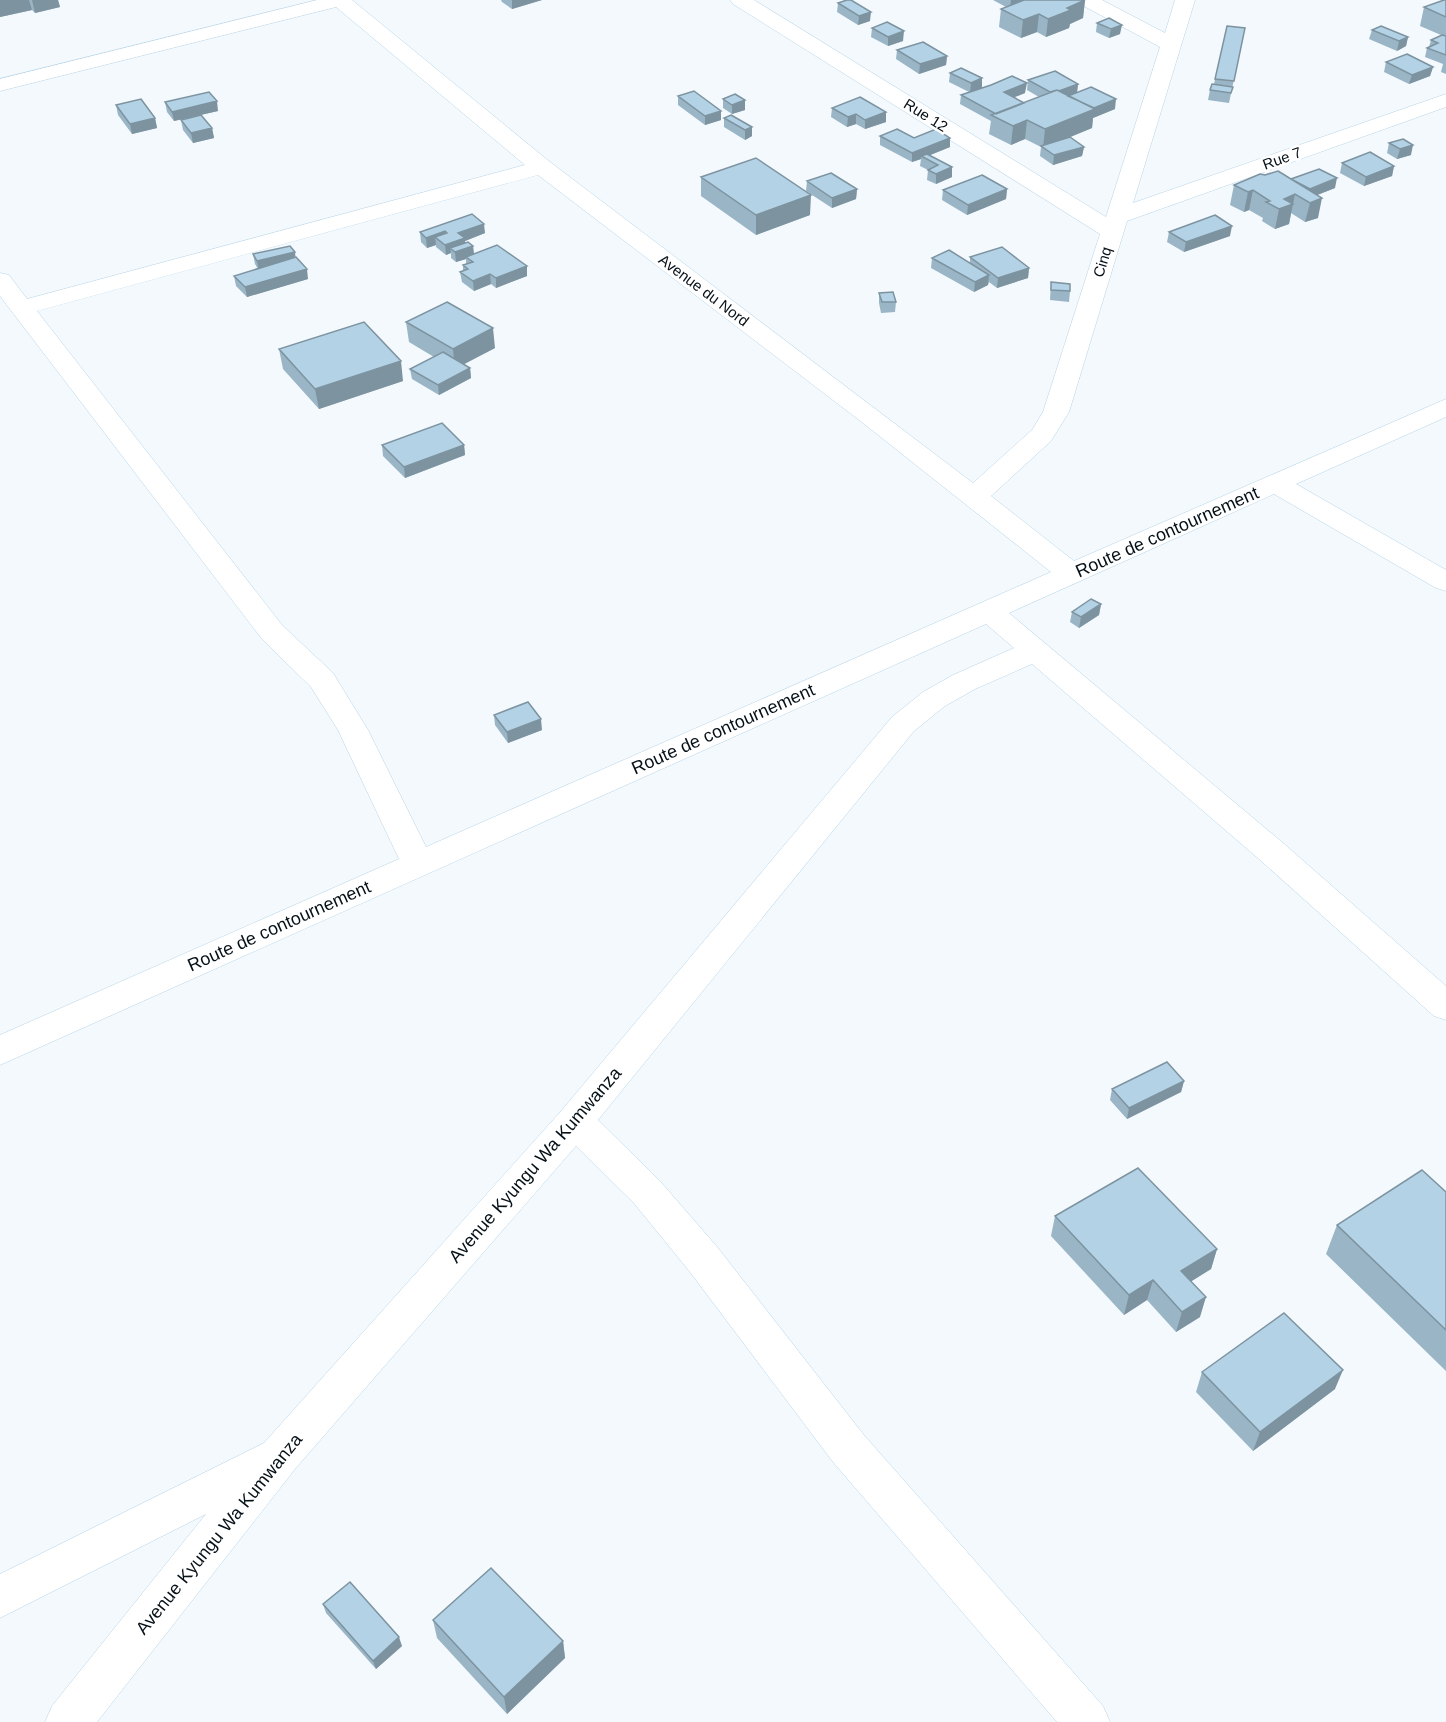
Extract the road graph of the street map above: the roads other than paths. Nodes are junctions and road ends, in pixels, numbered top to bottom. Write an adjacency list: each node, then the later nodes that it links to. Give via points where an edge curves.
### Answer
1 (341, 0): 6 (street); 8 (street, Avenue du Nord)
2 (740, 0): 9 (street, Rue 12)
3 (1087, 0): 5 (street)
4 (1189, 1): 5 (street, Cinq)
5 (1170, 44): 9 (street, Cinq)
6 (0, 85)
7 (1446, 100): 9 (street, Rue 7)
8 (542, 167): 11 (street); 14 (street, Avenue du Nord)
9 (1116, 224): 14 (street, Cinq, via 1056,412 1042,435)
10 (0, 280): 11 (street)
11 (21, 308): 19 (street, via 272,632 322,680 353,730)
12 (1446, 407): 13 (street, Route de contournement)
13 (1276, 484): 15 (street, Route de contournement); 16 (street)
14 (974, 497): 15 (street, Avenue du Nord)
15 (1072, 574): 17 (street, Route de contournement)
16 (1446, 582)
17 (990, 612): 18 (street); 19 (street, Route de contournement)
18 (1035, 651): 20 (street); 22 (street, Avenue Kyungu Wa Kumwanza, via 964,682 934,699 903,724)
19 (418, 864): 21 (street, Route de contournement)
20 (1446, 1006)
21 (0, 1051)
22 (575, 1121): 23 (street, Avenue Kyungu Wa Kumwanza); 26 (street, via 646,1191 848,1448)
23 (280, 1455): 24 (street); 25 (street, Avenue Kyungu Wa Kumwanza)
24 (0, 1596)
25 (68, 1722)
26 (1086, 1722)

